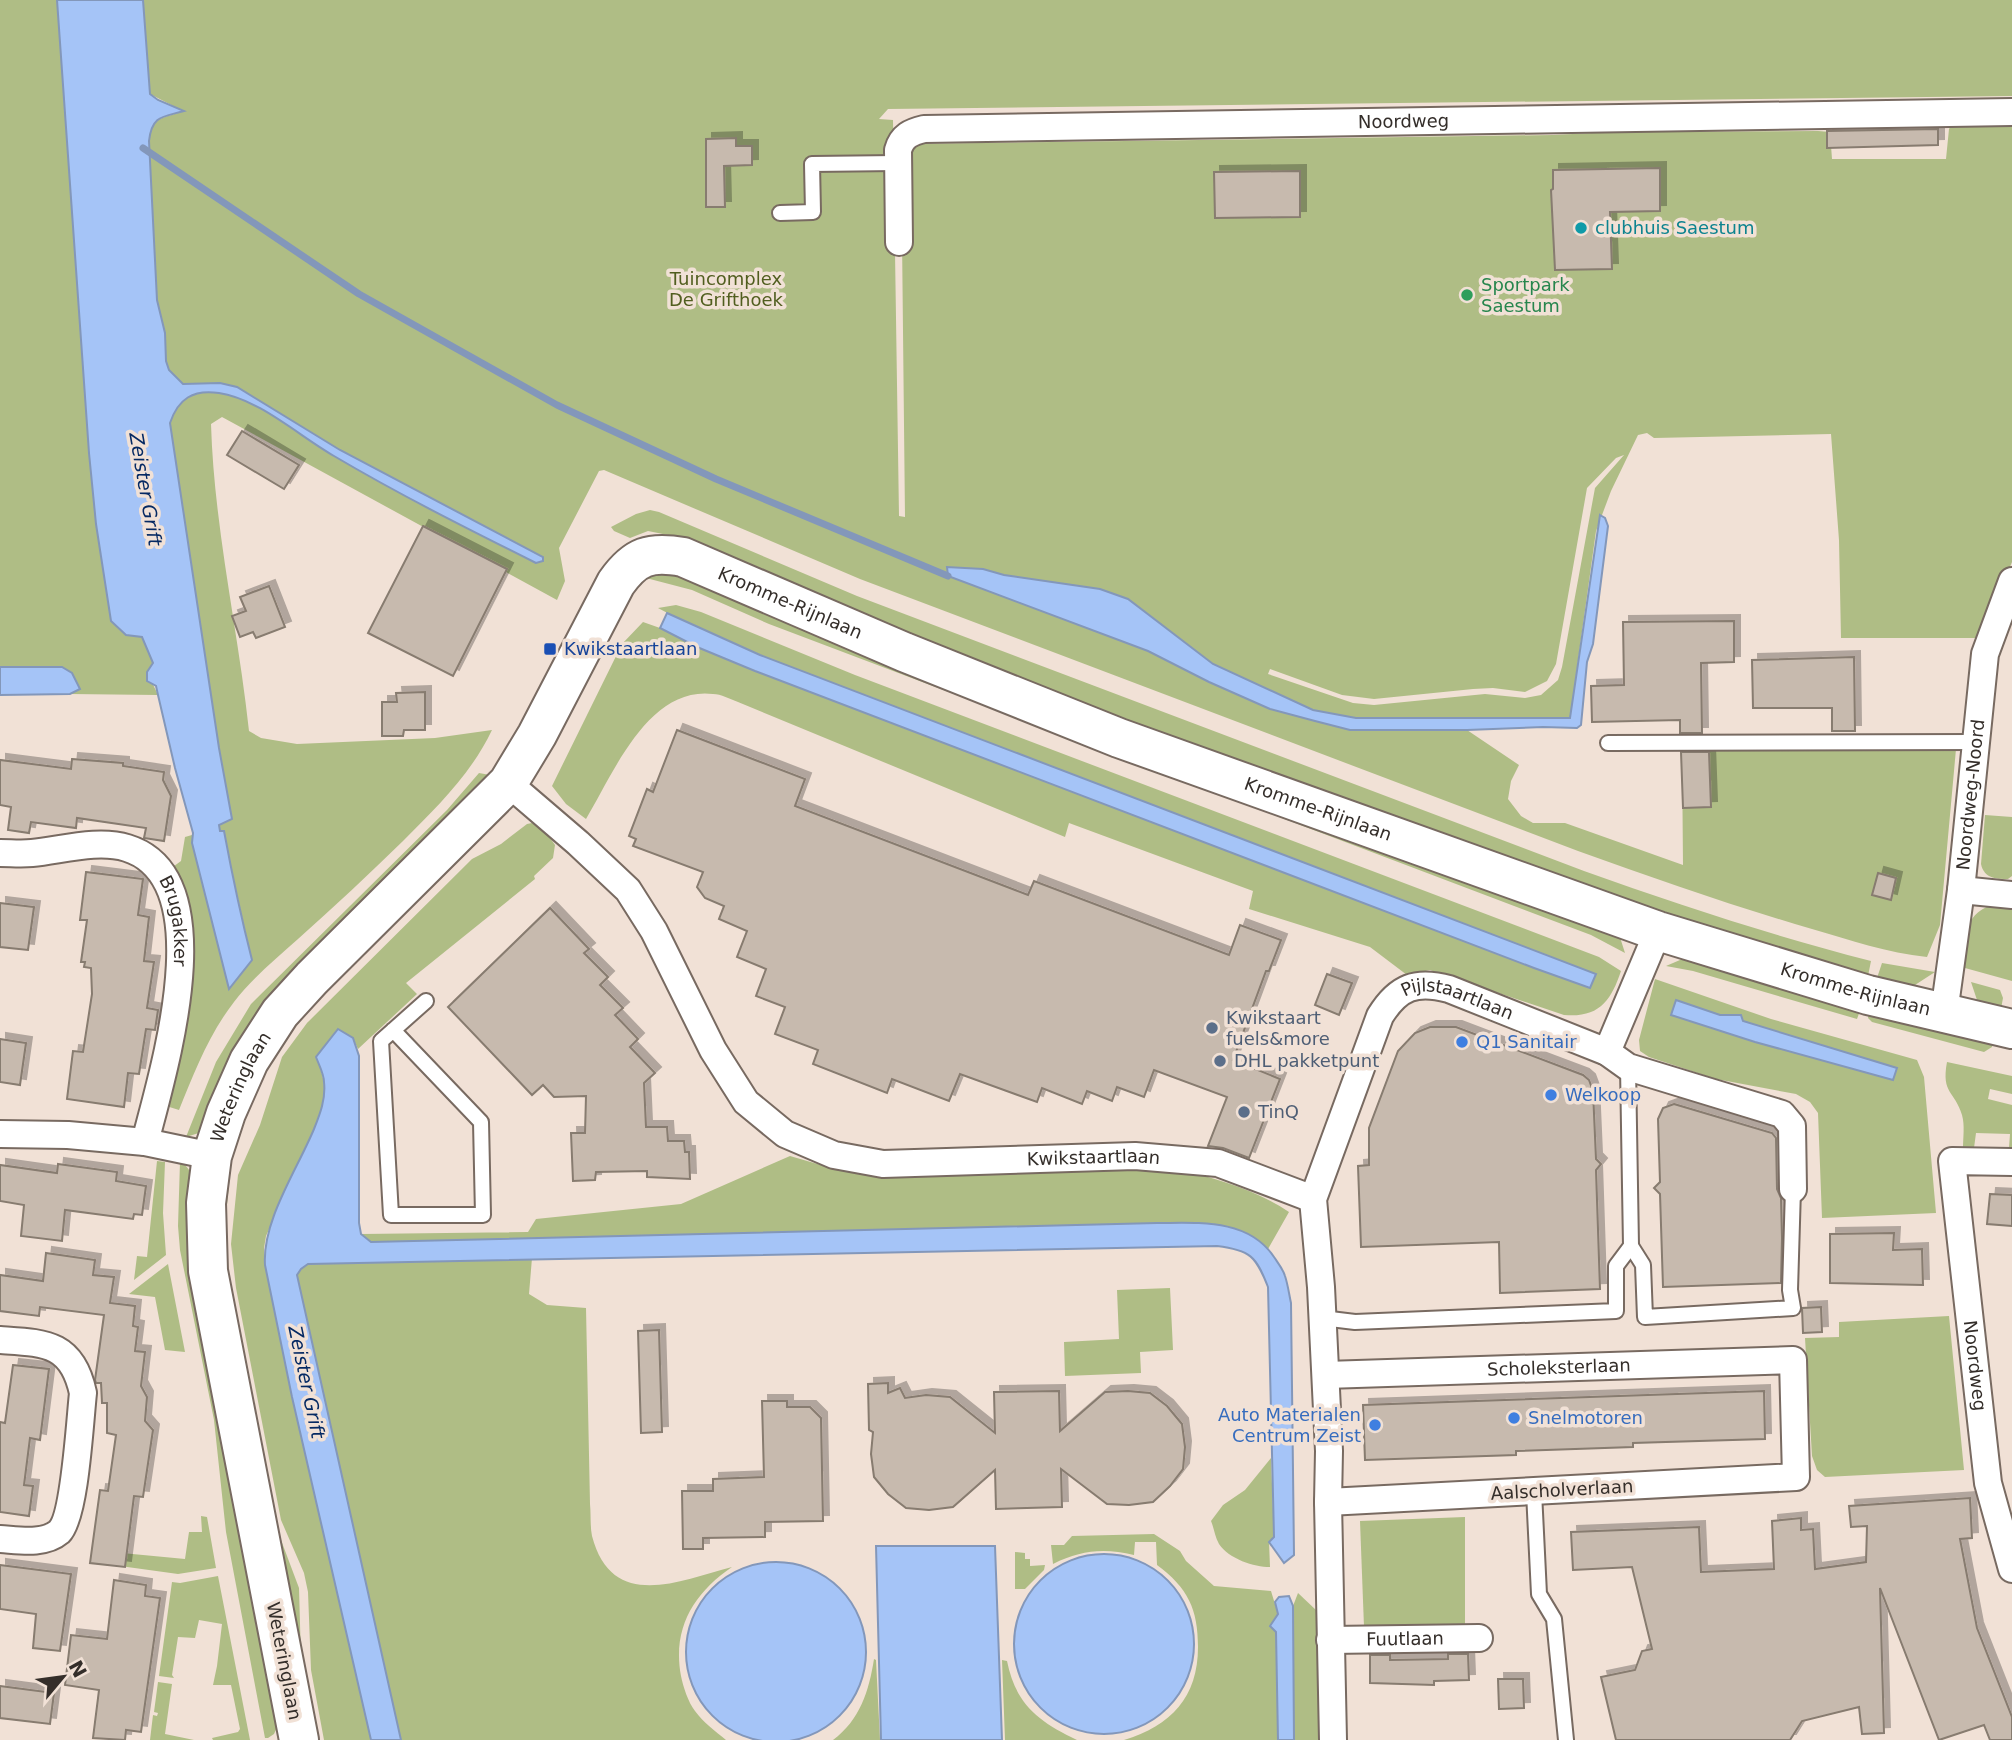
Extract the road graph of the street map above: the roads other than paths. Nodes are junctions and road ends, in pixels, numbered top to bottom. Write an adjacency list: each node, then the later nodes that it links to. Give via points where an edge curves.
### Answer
1 (2012, 112): 2 (street, Noordweg, via 924,130 901,141)
2 (897, 163): 3 (lane, via 812,164 813,212); 4 (street, Noordweg)
3 (780, 213)
4 (899, 242)
5 (639, 559): 9 (street, Weteringlaan, via 616,583); 13 (street, Kromme-Rijnlaan, via 650,554 683,557 1106,733)
6 (2012, 581): 7 (street, Noordweg-Noord, via 1985,654)
7 (1976, 742): 8 (lane); 11 (street, Noordweg-Noord)
8 (1608, 743)
9 (508, 783): 21 (street, Weteringlaan, via 280,1013 250,1061); 24 (street, Kwikstaartlaan, via 628,890 713,1050 746,1102 785,1134 834,1155 883,1164 1135,1156 1218,1163)
10 (0, 853): 20 (street, Brugakker, via 94,845 126,847 160,868 177,920 181,967 169,1049)
11 (1961, 890): 12 (street); 15 (street, Noordweg-Noord)
12 (2012, 895)
13 (1658, 932): 15 (street, Kromme-Rijnlaan); 18 (street)
14 (426, 1001): 17 (lane)
15 (1944, 1013): 16 (street, Kromme-Rijnlaan)
16 (2012, 1029)
17 (393, 1030): 17 (lane, via 481,1122 483,1215 391,1215 381,1041)
18 (1617, 1060): 23 (street, Pijlstaartlaan, via 1782,1114 1792,1126); 24 (street, Pijlstaartlaan, via 1449,989 1423,985 1400,992 1380,1016); 25 (lane)
19 (0, 1134): 20 (street)
20 (145, 1142): 21 (street)
21 (212, 1156): 36 (street, Weteringlaan, via 206,1203 208,1271)
22 (2012, 1161): 33 (street, Noordweg, via 1952,1161 1989,1483)
23 (1793, 1189): 25 (lane, via 1793,1308 1645,1317 1643,1265)
24 (1313, 1199): 26 (street)
25 (1631, 1245): 26 (lane, via 1616,1266 1616,1311 1355,1322)
26 (1322, 1318): 28 (street)
27 (0, 1340): 32 (street, via 47,1343 62,1352 79,1376 83,1393 66,1522 58,1533 45,1539)
28 (1326, 1375): 29 (street, Scholeksterlaan, via 1793,1360); 31 (street)
29 (1796, 1477): 30 (street, Aalscholverlaan)
30 (1534, 1492): 31 (street, Aalscholverlaan); 38 (lane, via 1539,1594 1554,1619)
31 (1328, 1502): 35 (street)
32 (0, 1539)
33 (2011, 1559)
34 (1479, 1638): 35 (street, Fuutlaan)
35 (1330, 1640): 37 (street)
36 (299, 1740)
37 (1333, 1740)
38 (1566, 1740)

